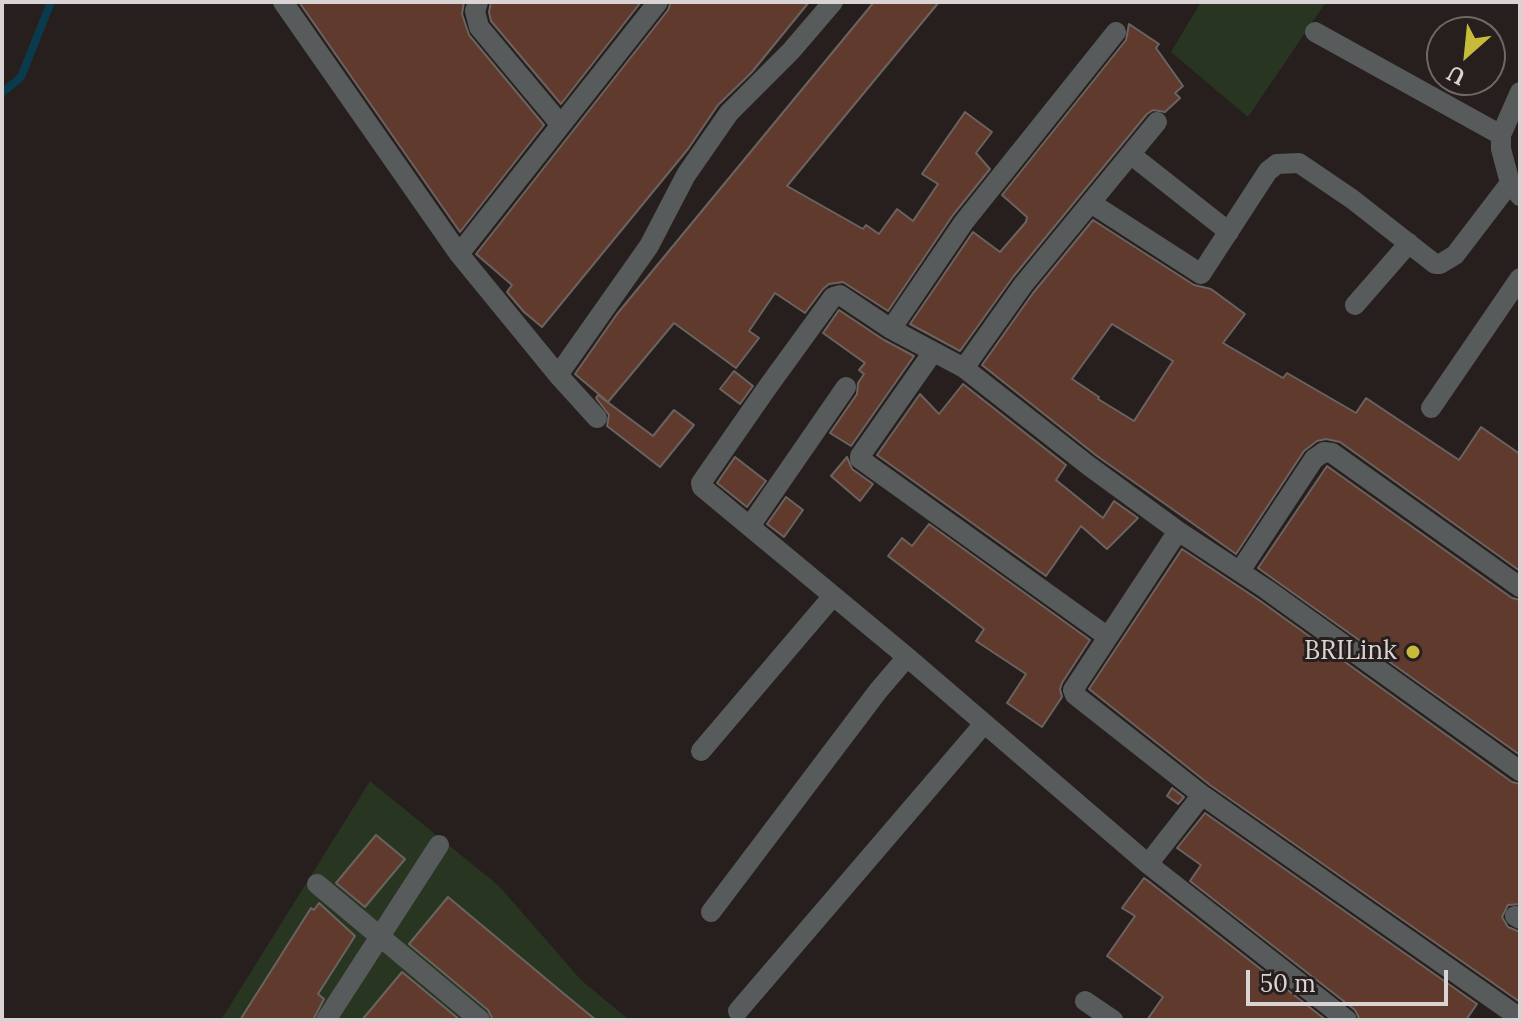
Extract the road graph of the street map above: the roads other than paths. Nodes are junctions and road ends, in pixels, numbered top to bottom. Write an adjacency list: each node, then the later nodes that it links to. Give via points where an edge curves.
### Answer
1 (283, 2): 16 (street)
2 (478, 2): 9 (street, via 479,27)
3 (658, 2): 9 (street)
4 (833, 2): 22 (street, via 729,113 686,175 649,246)
5 (1116, 32): 19 (street, via 964,222)
6 (1315, 32): 10 (street)
7 (1520, 92): 10 (street)
8 (1157, 122): 13 (street)
9 (561, 125): 16 (street)
10 (1501, 135): 12 (street)
11 (1139, 161): 14 (street)
12 (1515, 189): 15 (street, via 1449,261 1435,264)
13 (1091, 203): 14 (street, via 1201,274); 21 (street, via 998,317)
14 (1229, 232): 15 (street, via 1268,171 1277,164 1299,163)
15 (1409, 243): 18 (street)
16 (459, 254): 22 (street)
17 (1520, 278): 24 (street)
18 (1355, 305)
19 (891, 329): 20 (street); 26 (street, via 836,295 767,388 701,483)
20 (933, 352): 21 (street); 31 (street, via 860,459)
21 (964, 368): 27 (street)
22 (558, 375): 25 (street)
23 (846, 387): 26 (street)
24 (1431, 408)
25 (597, 418)
26 (750, 526): 30 (street)
27 (1178, 531): 28 (street); 31 (street)
28 (1240, 571): 29 (street, via 1314,459 1324,452); 35 (street)
29 (1520, 587)
30 (833, 596): 32 (street); 34 (street)
31 (1108, 637): 36 (street, via 1073,690 1075,695)
32 (907, 657): 33 (street); 40 (street)
33 (983, 725): 38 (street); 43 (street)
34 (701, 751)
35 (1520, 771)
36 (1202, 795): 38 (street); 44 (street)
37 (439, 845): 41 (street)
38 (1148, 864): 48 (street)
39 (317, 884): 41 (street)
40 (711, 912)
41 (379, 936): 45 (street); 46 (street)
42 (1085, 1001): 47 (street)
43 (738, 1011)
44 (1520, 1018)
45 (326, 1020)
46 (480, 1020)
47 (1113, 1020)
48 (1347, 1020)

